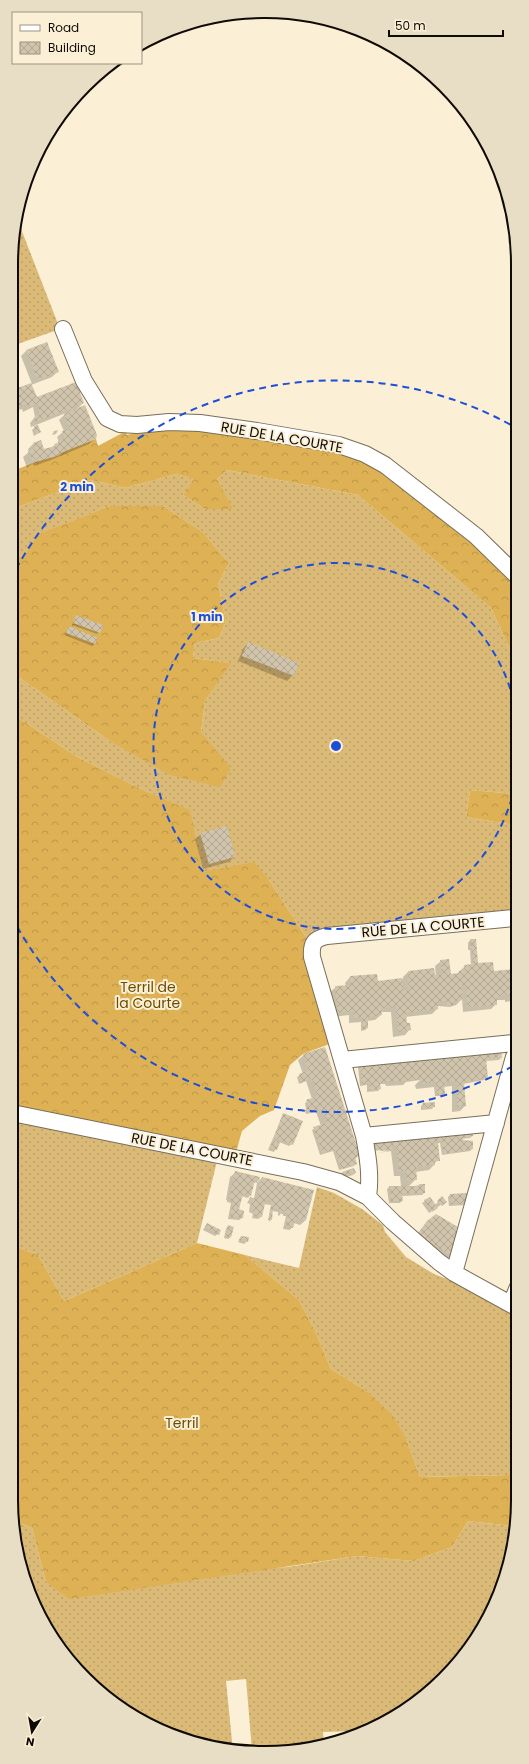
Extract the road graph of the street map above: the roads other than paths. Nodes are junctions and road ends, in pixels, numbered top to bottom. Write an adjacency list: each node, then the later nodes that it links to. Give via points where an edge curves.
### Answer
1 (63, 329): 2 (street, RUE DE LA COURTE, via 84,381 107,418 120,424 137,425 200,423 339,445 365,454 385,465 476,536)
2 (511, 570)
3 (511, 918): 5 (street, RUE DE LA COURTE, via 327,936 313,942 312,957)
4 (511, 1042): 5 (street)
5 (342, 1060): 9 (street, RUE DE LA COURTE)
6 (511, 1069): 8 (street)
7 (18, 1114): 10 (street, RUE DE LA COURTE, via 303,1172 339,1182)
8 (496, 1124): 9 (street); 11 (street)
9 (364, 1136): 10 (street, RUE DE LA COURTE, via 369,1163)
10 (368, 1197): 11 (street, RUE DE LA COURTE, via 393,1222)
11 (454, 1273): 12 (street, RUE DE LA COURTE)
12 (510, 1304)

